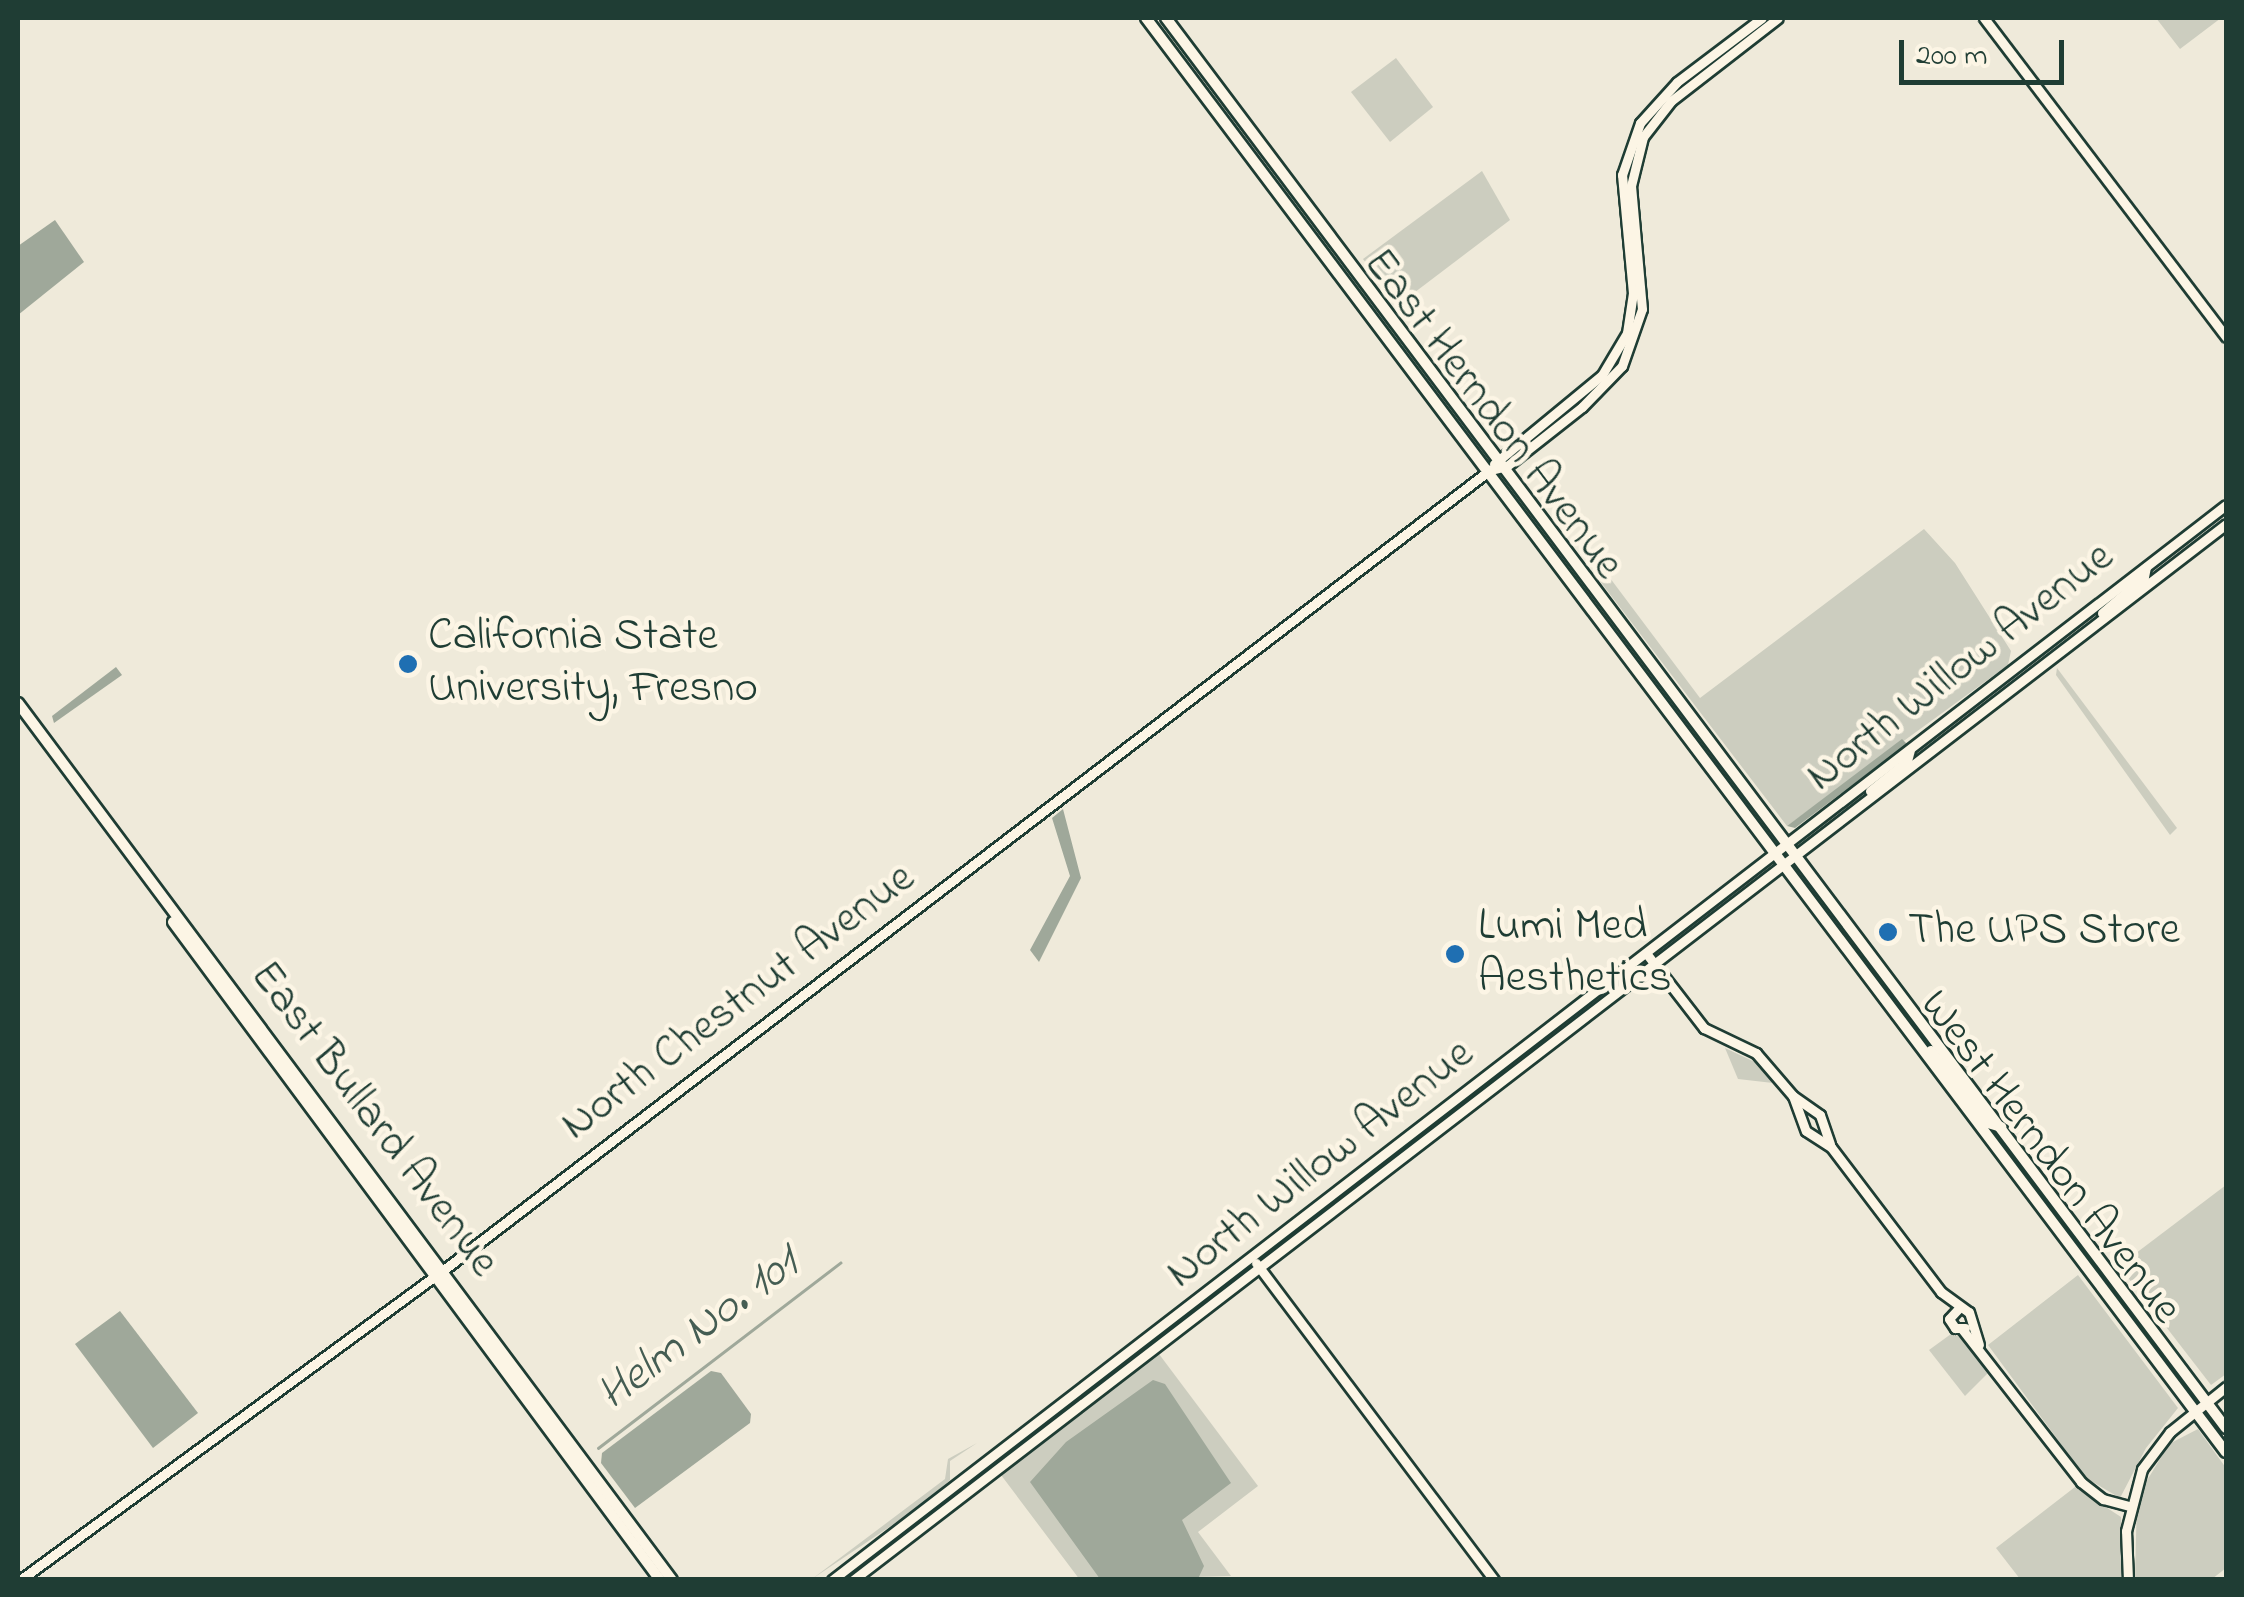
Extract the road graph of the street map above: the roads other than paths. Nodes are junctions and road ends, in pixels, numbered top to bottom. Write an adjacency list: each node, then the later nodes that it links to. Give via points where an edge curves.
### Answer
1 (1146, 18): 9 (main road, East Herndon Avenue)
2 (1166, 18): 8 (main road, East Herndon Avenue)
3 (1762, 18): 7 (main road, via 1664,94 1633,135 1622,189 1630,324)
4 (1778, 18): 7 (main road, via 1672,101 1643,137 1631,186 1642,309)
5 (1984, 18): 6 (main road)
6 (2226, 337)
7 (1619, 362): 8 (main road, North Chestnut Avenue); 8 (main road, North Chestnut Avenue, via 1596,396)
8 (1503, 461): 9 (main road, North Chestnut Avenue); 20 (main road, East Herndon Avenue)
9 (1490, 470): 22 (main road, East Herndon Avenue); 32 (main road, North Chestnut Avenue)
10 (2226, 504): 12 (main road, North Willow Avenue)
11 (2226, 524): 13 (main road, North Willow Avenue)
12 (2146, 567): 13 (main road, via 2144,577); 15 (main road, North Willow Avenue)
13 (2082, 633): 18 (main road, North Willow Avenue)
14 (18, 703): 32 (main road, East Bullard Avenue)
15 (1964, 708): 17 (main road, North Willow Avenue); 18 (main road, via 1920,748)
16 (18, 712): 32 (main road, East Bullard Avenue)
17 (1910, 750): 19 (main road, via 1907,761); 20 (main road, North Willow Avenue)
18 (1916, 762): 19 (main road, North Willow Avenue)
19 (1859, 805): 21 (main road, North Willow Avenue)
20 (1787, 843): 21 (main road, West Herndon Avenue); 22 (main road, North Willow Avenue)
21 (1795, 854): 22 (main road, North Willow Avenue); 28 (main road, West Herndon Avenue)
22 (1779, 858): 23 (main road, North Willow Avenue); 25 (main road, West Herndon Avenue)
23 (1650, 958): 24 (main road, North Willow Avenue); 24 (main road, North Willow Avenue, via 1614,979); 27 (main road, via 1704,1028 1756,1053)
24 (1548, 1038): 26 (main road, North Willow Avenue); 30 (main road, North Willow Avenue)
25 (1914, 1038): 28 (main road, via 1988,1123); 39 (main road, West Herndon Avenue)
26 (1461, 1097): 30 (main road); 42 (main road, North Willow Avenue)
27 (1808, 1116): 29 (main road); 29 (main road, via 1806,1131)
28 (2000, 1127): 38 (main road, West Herndon Avenue)
29 (1820, 1130): 33 (main road)
30 (1418, 1144): 31 (main road, North Willow Avenue)
31 (1257, 1265): 44 (main road, North Willow Avenue); 50 (main road)
32 (439, 1274): 45 (main road, North Chestnut Avenue); 46 (main road, East Bullard Avenue); 47 (main road, East Bullard Avenue)
33 (1941, 1292): 34 (main road); 35 (main road)
34 (1960, 1307): 35 (main road); 36 (main road, via 1970,1312)
35 (1950, 1313): 36 (main road, via 1952,1326)
36 (1966, 1326): 43 (main road, via 2082,1482 2103,1499)
37 (2226, 1387): 38 (main road)
38 (2207, 1401): 39 (main road); 40 (main road, West Herndon Avenue)
39 (2195, 1410): 41 (main road, West Herndon Avenue); 43 (main road, via 2149,1459)
40 (2226, 1428)
41 (2226, 1452)
42 (961, 1484): 44 (main road); 48 (main road, North Willow Avenue)
43 (2129, 1506): 51 (main road)
44 (915, 1532): 49 (main road, North Willow Avenue)
45 (20, 1580)
46 (660, 1580)
47 (672, 1580)
48 (832, 1580)
49 (853, 1580)
50 (1494, 1580)
51 (2128, 1580)

